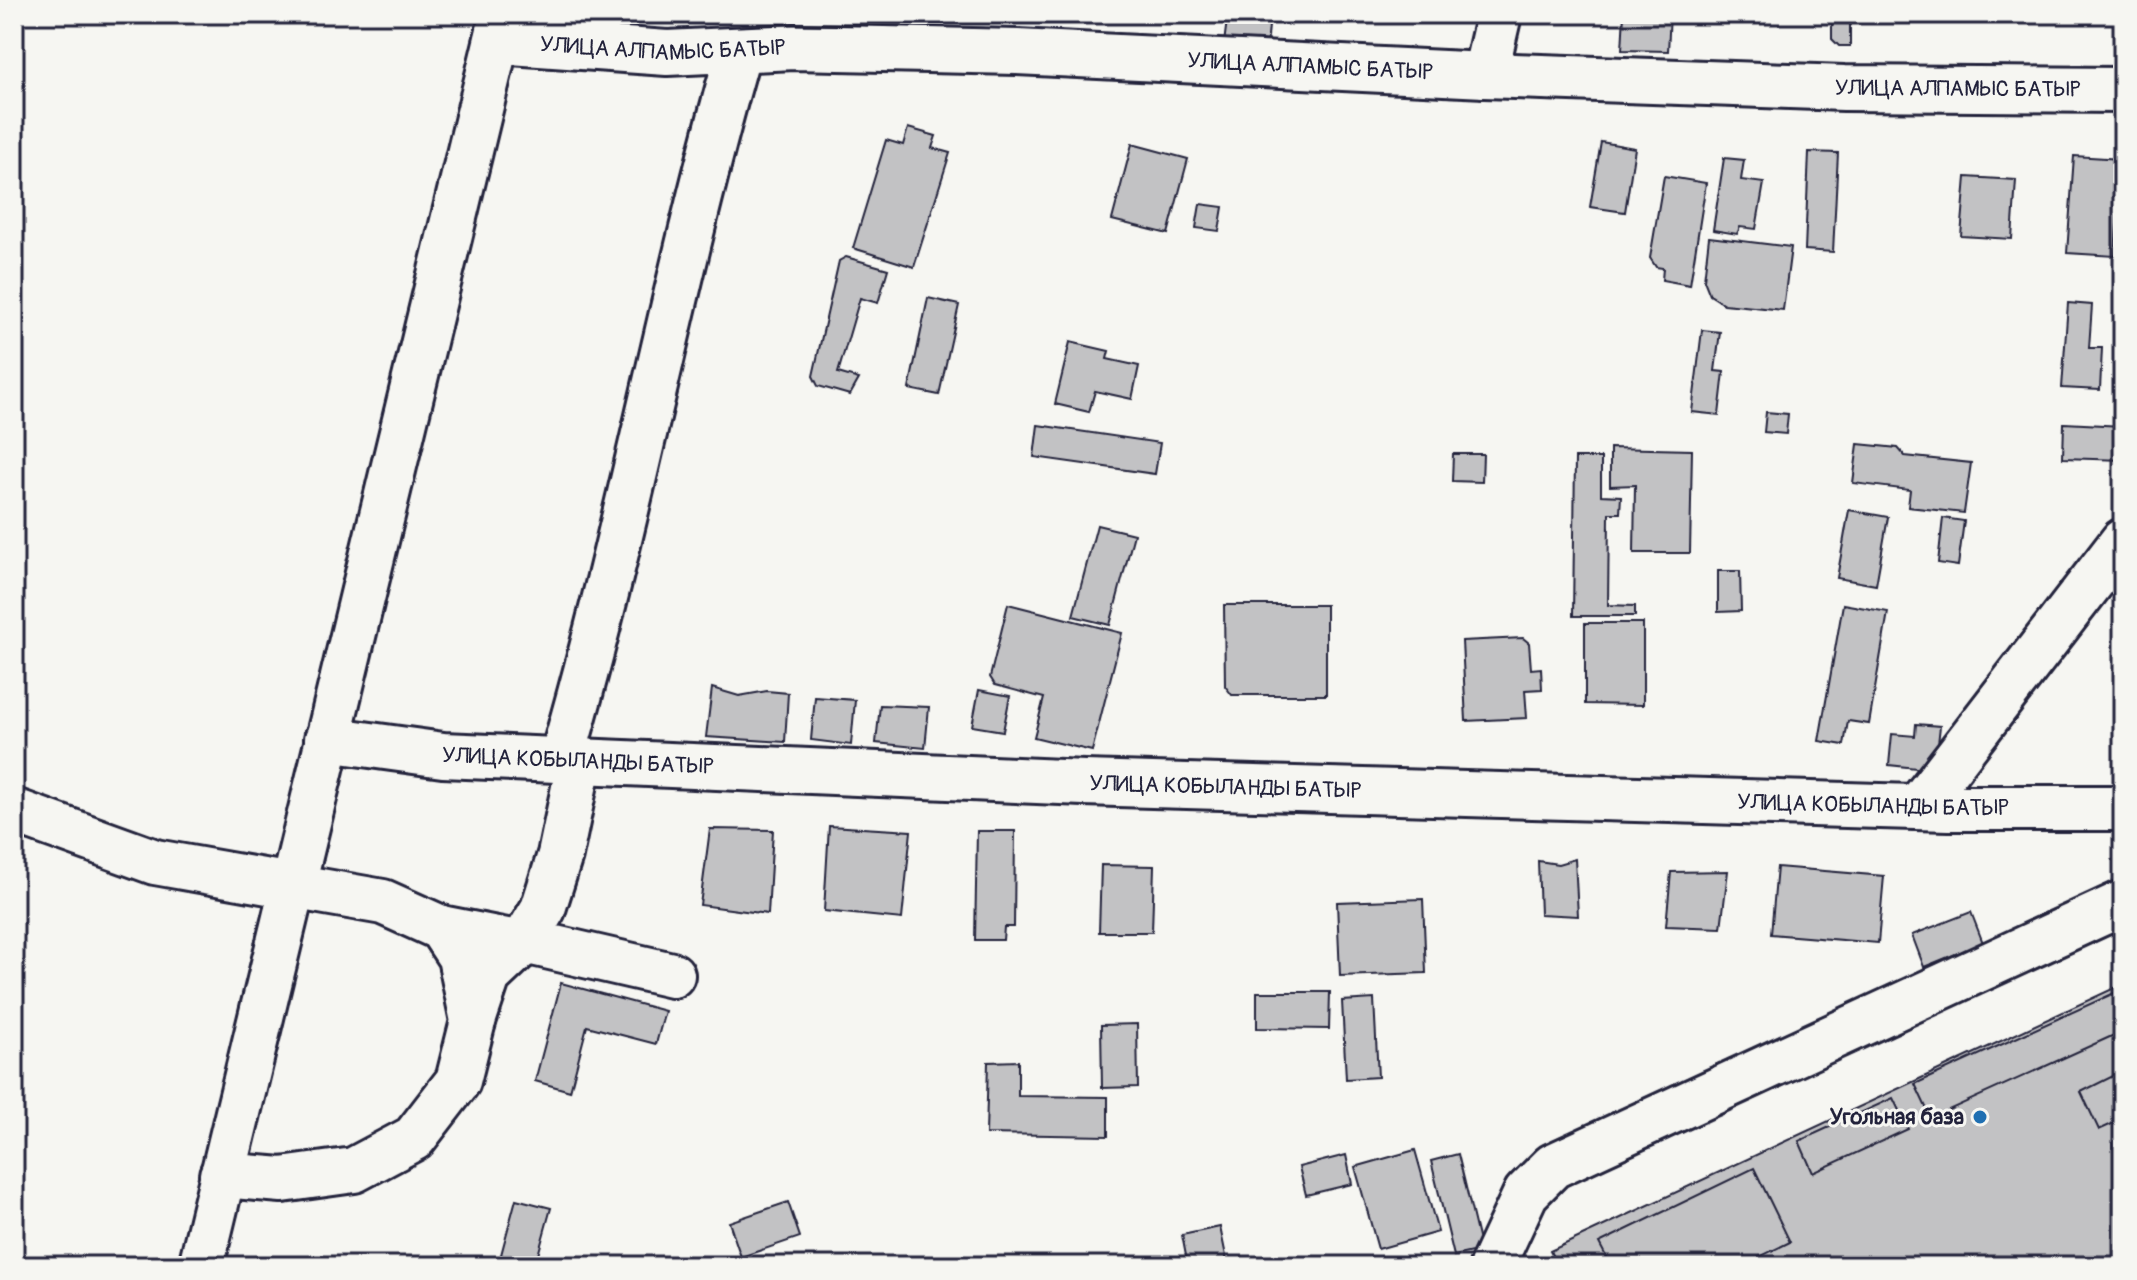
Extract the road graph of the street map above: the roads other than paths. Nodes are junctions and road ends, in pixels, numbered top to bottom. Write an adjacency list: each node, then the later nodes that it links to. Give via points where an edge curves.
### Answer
1 (1499, 14): 5 (street)
2 (500, 27): 4 (street, УЛИЦА АЛПАМЫС БАТЫР, via 667,53); 8 (street)
3 (809, 31): 4 (street, УЛИЦА АЛПАМЫС БАТЫР); 5 (street, УЛИЦА АЛПАМЫС БАТЫР, via 1017,52)
4 (739, 50): 9 (street, via 709,154)
5 (1485, 75): 6 (street, УЛИЦА АЛПАМЫС БАТЫР, via 1844,88)
6 (2123, 90)
7 (2123, 541): 10 (street)
8 (327, 739): 9 (street, УЛИЦА КОБЫЛАНДЫ БАТЫР, via 443,755); 13 (street)
9 (571, 759): 10 (street, УЛИЦА КОБЫЛАНДЫ БАТЫР, via 1100,784); 16 (street, via 560,855 543,909)
10 (1918, 807): 11 (street, УЛИЦА КОБЫЛАНДЫ БАТЫР)
11 (2123, 808)
12 (14, 811): 13 (street, via 155,862)
13 (292, 886): 15 (street, via 383,902); 19 (street)
14 (2123, 903): 21 (street, via 1553,1166 1526,1193)
15 (441, 928): 16 (street); 18 (street, via 460,957)
16 (522, 944): 17 (street); 18 (street, via 488,976)
17 (672, 975)
18 (473, 1021): 19 (street, via 458,1081 414,1138 354,1170 282,1180)
19 (222, 1175): 20 (street)
20 (201, 1266)
21 (1492, 1266)

